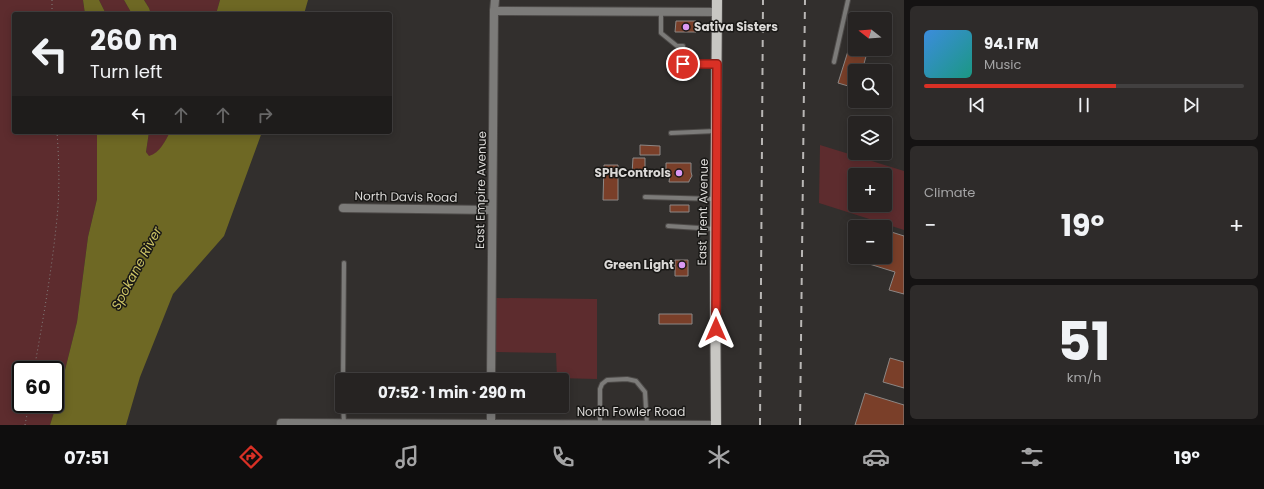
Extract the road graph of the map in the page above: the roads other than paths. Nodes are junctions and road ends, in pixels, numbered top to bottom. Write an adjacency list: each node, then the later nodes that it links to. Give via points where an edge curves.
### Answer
1 (495, 0): 4 (street, East Empire Avenue)
2 (717, 0): 6 (main road, East Trent Avenue)
3 (848, 0): 7 (lane)
4 (494, 11): 5 (street); 14 (street, East Empire Avenue)
5 (661, 12): 6 (street); 8 (lane, via 661,33 677,46 683,46 683,64)
6 (717, 12): 8 (main road, East Trent Avenue)
7 (834, 62)
8 (717, 64): 9 (main road, East Trent Avenue)
9 (716, 131): 10 (lane); 12 (main road, East Trent Avenue)
10 (671, 133)
11 (645, 197): 12 (lane)
12 (716, 199): 16 (main road, East Trent Avenue)
13 (343, 208): 14 (street, North Davis Road)
14 (492, 210): 19 (street, East Empire Avenue)
15 (668, 226): 16 (lane)
16 (716, 229): 27 (main road, East Trent Avenue)
17 (344, 263): 18 (lane)
18 (343, 373)
19 (491, 373)
20 (343, 413): 22 (lane)
21 (491, 413): 24 (street)
22 (344, 423): 23 (street, North Fowler Road); 24 (street, North Fowler Road)
23 (281, 424)
24 (491, 424): 25 (street, North Fowler Road)
25 (600, 424): 26 (street, North Fowler Road); 26 (lane, via 602,384 607,380 620,379 636,381 645,392)
26 (647, 424): 27 (street, North Fowler Road)
27 (716, 425)

